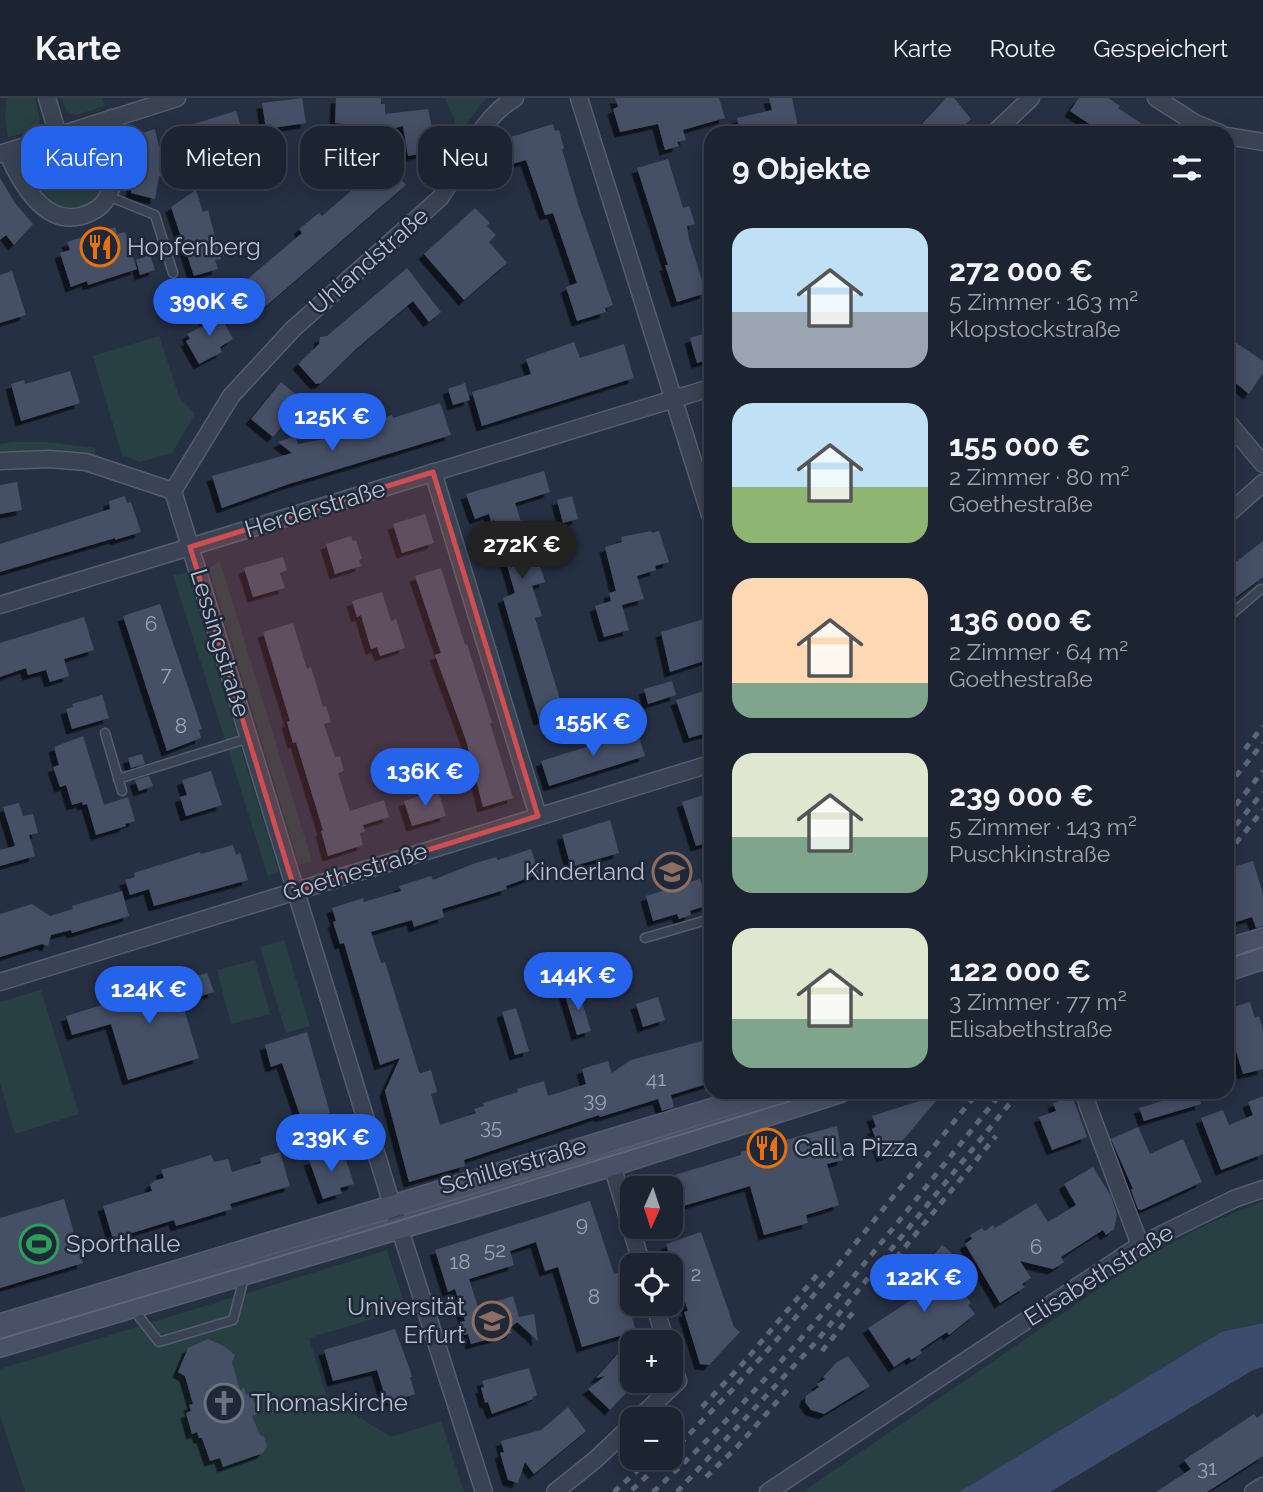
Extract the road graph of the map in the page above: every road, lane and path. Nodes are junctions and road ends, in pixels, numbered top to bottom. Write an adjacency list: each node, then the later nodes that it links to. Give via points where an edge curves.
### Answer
1 (47, 98): 8 (street)
2 (177, 98): 7 (street)
3 (515, 98): 25 (street, Uhlandstraße, via 492,118 440,198 293,329 231,396)
4 (579, 98): 19 (street)
5 (1031, 98): 10 (street)
6 (1156, 98): 11 (street)
7 (112, 118): 9 (street); 16 (street, via 116,143)
8 (55, 126)
9 (87, 126)
10 (1001, 126)
11 (1202, 126)
12 (1234, 137): 13 (street)
13 (1263, 142)
14 (21, 147): 15 (street)
15 (3, 153): 16 (street, via 30,193 52,213 66,218 86,215)
16 (108, 196): 17 (lane, via 155,215)
17 (173, 273)
18 (704, 390): 19 (street, Herderstraße)
19 (675, 398): 23 (street, Herderstraße); 26 (street)
20 (1234, 429): 22 (street)
21 (0, 461): 25 (street, via 86,462)
22 (1263, 464)
23 (433, 472): 28 (street, Herderstraße); 37 (street)
24 (1263, 483): 27 (street)
25 (173, 492): 28 (street, Lessingstraße)
26 (704, 495)
27 (1234, 508)
28 (190, 547): 30 (street, Herderstraße); 33 (street, Lessingstraße)
29 (1261, 589): 31 (lane)
30 (0, 605)
31 (1234, 612)
32 (104, 733): 35 (lane)
33 (249, 738): 35 (lane, Lessingstraße); 38 (street, Lessingstraße)
34 (704, 766): 37 (street, Goethestraße)
35 (118, 779): 36 (lane)
36 (122, 791)
37 (538, 816): 38 (street, Goethestraße)
38 (295, 891): 45 (street, Goethestraße); 51 (street, Lessingstraße)
39 (704, 921): 40 (lane)
40 (645, 938)
41 (1263, 939): 42 (main road)
42 (1234, 948)
43 (1263, 958): 44 (main road)
44 (1234, 968)
45 (0, 982)
46 (749, 1099): 51 (main road, Schillerstraße)
47 (817, 1099): 49 (main road, Schillerstraße)
48 (1086, 1099): 52 (street)
49 (612, 1165): 51 (main road, Schillerstraße); 53 (street)
50 (1263, 1189): 52 (street, Elisabethstraße)
51 (396, 1217): 54 (main road, Schillerstraße); 56 (main road, Schillerstraße); 62 (street, Lessingstraße)
52 (1140, 1245): 64 (street, Elisabethstraße)
53 (638, 1253)
54 (245, 1273): 55 (main road, Schillerstraße); 55 (lane, via 233,1320 159,1342)
55 (131, 1307): 57 (main road, Schillerstraße)
56 (0, 1325)
57 (0, 1346)
58 (665, 1393): 59 (street)
59 (651, 1407)
60 (620, 1437): 63 (street)
61 (1263, 1486): 65 (street)
62 (484, 1492)
63 (555, 1492)
64 (768, 1492)
65 (1253, 1492)

